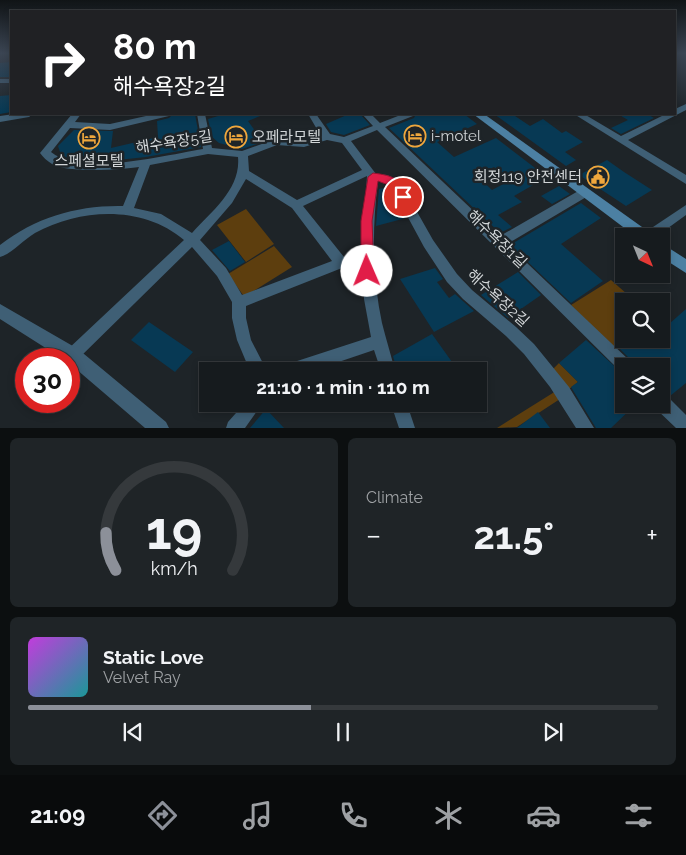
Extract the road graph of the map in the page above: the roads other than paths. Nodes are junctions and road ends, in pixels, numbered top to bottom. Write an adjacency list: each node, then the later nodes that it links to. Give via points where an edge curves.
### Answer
1 (22, 115): 11 (street)
2 (76, 115): 13 (street, 해수욕장5길)
3 (162, 115): 13 (street, via 110,127)
4 (201, 115): 17 (street)
5 (313, 115): 14 (street)
6 (367, 115): 12 (street, 해수욕장1길)
7 (407, 115): 12 (street)
8 (479, 115): 23 (main road)
9 (580, 115): 16 (street)
10 (659, 116): 16 (street)
11 (0, 118)
12 (379, 125): 15 (street); 30 (street, 해수욕장1길)
13 (69, 126): 19 (street, 해수욕장5길, via 44,153 56,162 91,167)
14 (327, 137): 15 (street); 18 (street, via 304,144 276,142)
15 (344, 140): 21 (street)
16 (621, 140): 22 (street)
17 (208, 151): 18 (street, 해수욕장5길); 19 (street, 해수욕장5길)
18 (243, 154): 20 (street)
19 (145, 164): 26 (street)
20 (244, 173): 24 (street); 29 (street, via 229,197)
21 (370, 174): 24 (street); 33 (street); 53 (street, 해수욕장2길, via 395,183 426,240 452,278 545,367)
22 (686, 180)
23 (584, 193): 27 (main road); 30 (street)
24 (296, 205): 34 (street)
25 (686, 210): 28 (street)
26 (127, 211): 29 (street, via 166,222); 31 (street, via 95,210 72,214 25,233)
27 (634, 228)
28 (658, 228)
29 (193, 239): 36 (street, via 218,268); 40 (street)
30 (500, 242): 41 (street, 해수욕장1길)
31 (0, 252)
32 (670, 255): 35 (main road)
33 (367, 258): 34 (street); 38 (street)
34 (341, 263): 36 (street)
35 (686, 267)
36 (240, 302): 43 (street, via 238,316)
37 (0, 311): 39 (street)
38 (378, 341): 44 (street); 45 (street)
39 (62, 348)
40 (78, 348)
41 (618, 358)
42 (80, 361): 50 (street)
43 (252, 362)
44 (317, 362)
45 (385, 362)
46 (670, 411): 49 (street)
47 (247, 412): 51 (street)
48 (402, 412): 52 (street)
49 (686, 426)
50 (160, 428)
51 (234, 428)
52 (408, 428)
53 (586, 428)

